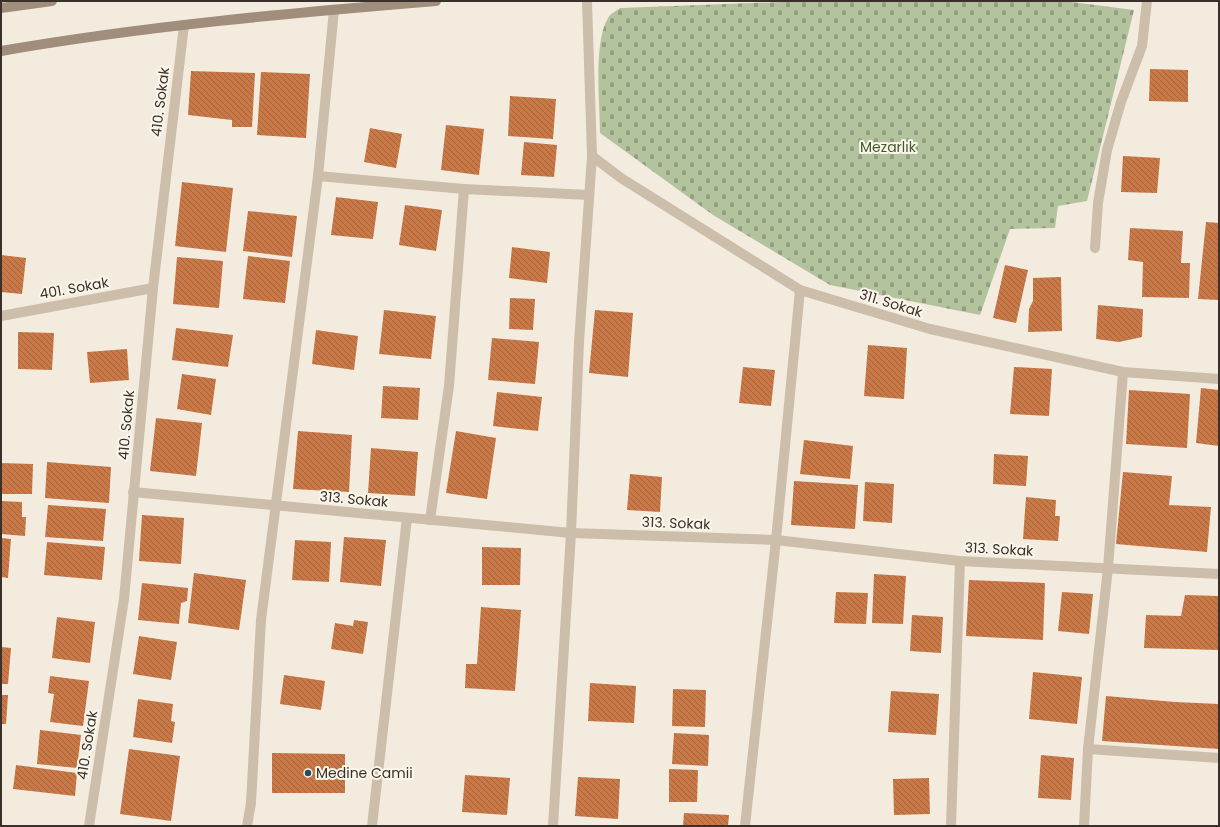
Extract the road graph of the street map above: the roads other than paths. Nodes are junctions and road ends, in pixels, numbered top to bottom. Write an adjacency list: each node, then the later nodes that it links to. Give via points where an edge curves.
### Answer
1 (52, 1): 5 (street)
2 (436, 1): 6 (street)
3 (587, 1): 9 (street)
4 (1147, 1): 13 (street, via 1142,46 1107,150 1098,203)
5 (1, 8)
6 (334, 10): 7 (street); 10 (street)
7 (184, 25): 8 (street, via 91,36); 14 (street, 410. Sokak)
8 (1, 51)
9 (592, 156): 12 (street); 15 (street, 311. Sokak, via 622,178)
10 (318, 176): 11 (street); 20 (street)
11 (464, 190): 12 (street); 22 (street, via 449,386)
12 (589, 195): 23 (street, via 579,342)
13 (1096, 248)
14 (153, 288): 16 (street, 401. Sokak); 19 (street, 410. Sokak)
15 (800, 290): 17 (street, 311. Sokak, via 930,330); 24 (street)
16 (1, 316)
17 (1123, 372): 18 (street, 311. Sokak); 26 (street)
18 (1219, 380)
19 (133, 492): 20 (street, 313. Sokak); 30 (street, 410. Sokak, via 124,599)
20 (274, 506): 21 (street, 313. Sokak); 31 (street, via 261,620 251,803)
21 (407, 518): 22 (street, 313. Sokak); 32 (street)
22 (430, 520): 23 (street, 313. Sokak)
23 (571, 534): 24 (street, 313. Sokak); 33 (street)
24 (776, 540): 25 (street, 313. Sokak); 34 (street)
25 (960, 561): 26 (street, 313. Sokak); 35 (street)
26 (1108, 568): 27 (street, 313. Sokak); 28 (street)
27 (1219, 574)
28 (1088, 749): 29 (street); 36 (street)
29 (1219, 758)
30 (89, 826)
31 (247, 826)
32 (372, 826)
33 (553, 826)
34 (745, 826)
35 (951, 826)
36 (1084, 826)

